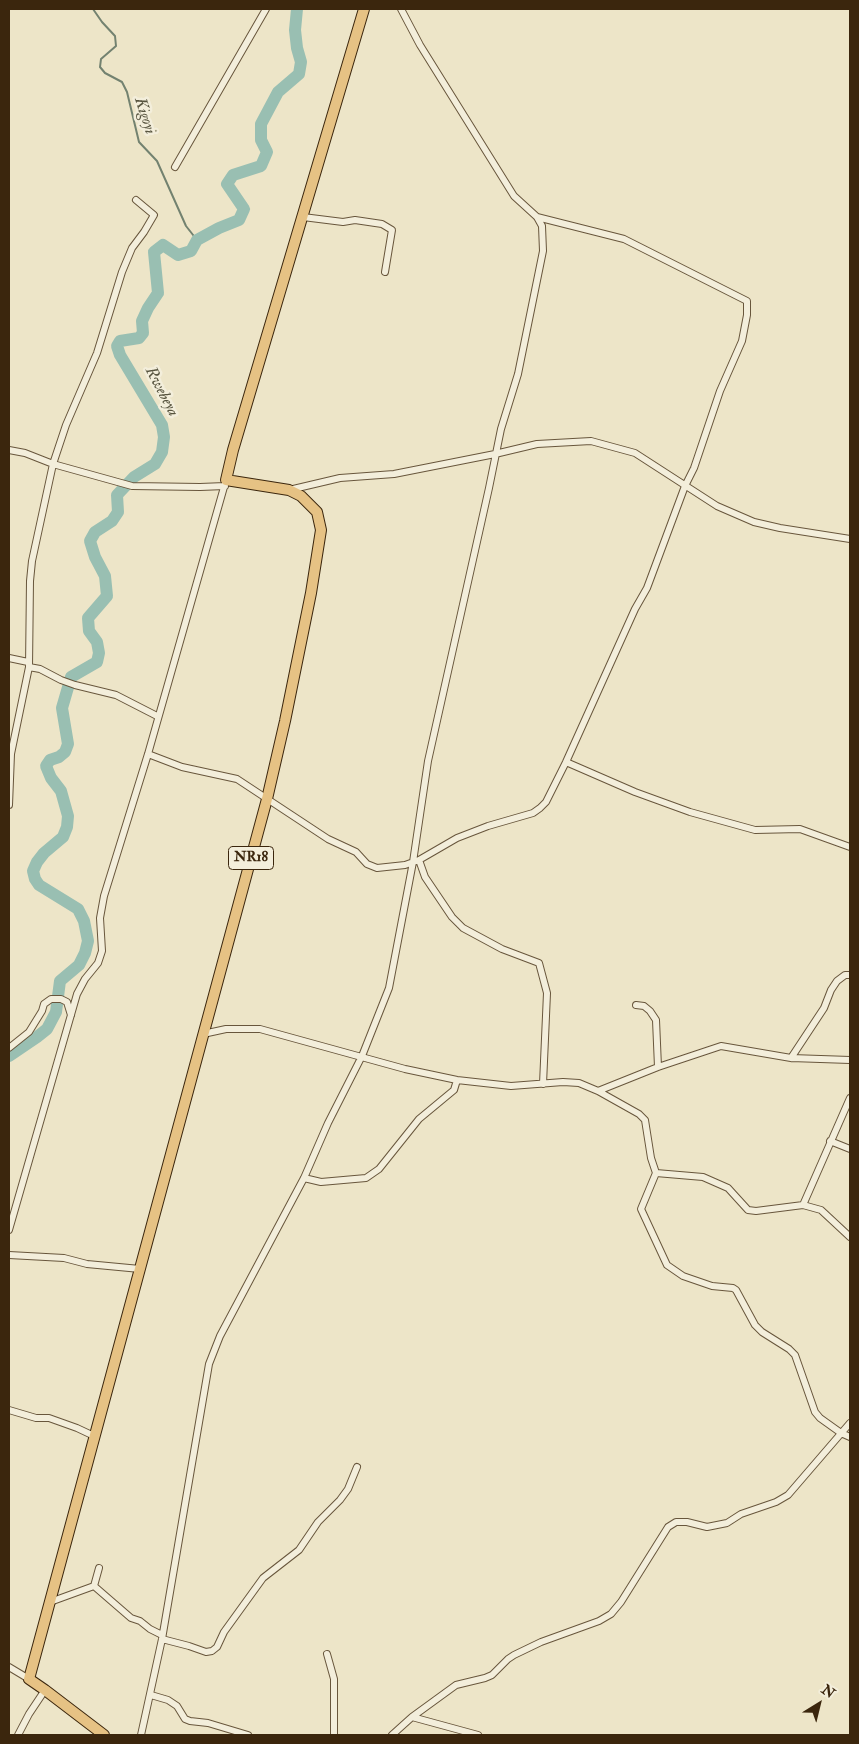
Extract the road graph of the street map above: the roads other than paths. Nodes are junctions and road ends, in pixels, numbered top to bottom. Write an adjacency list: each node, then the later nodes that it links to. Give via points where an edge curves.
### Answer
1 (266, 9): 4 (street)
2 (364, 9): 6 (main road)
3 (401, 9): 7 (street, via 514,196)
4 (175, 168)
5 (136, 200): 11 (street, via 154,215 132,248 122,272 97,353)
6 (303, 217): 8 (street, via 343,222 355,220 382,224 392,230); 12 (main road)
7 (537, 217): 10 (street, via 542,226 543,251 518,374 500,428); 13 (street, via 624,239 747,301 742,341 720,391)
8 (384, 272)
9 (9, 450): 11 (street)
10 (496, 454): 13 (street, via 537,444 591,441 635,453); 14 (street, via 394,474 340,478); 24 (street, via 428,761)
11 (52, 464): 12 (street, via 132,486 200,488); 17 (street, via 32,561)
12 (225, 483): 14 (main road, NR18); 18 (street)
13 (686, 486): 15 (street, via 717,506 754,522); 20 (street, via 647,588)
14 (290, 490): 21 (main road, NR18, via 317,512 321,530 308,611)
15 (850, 539)
16 (9, 658): 17 (street)
17 (29, 665): 18 (street, via 60,680 116,695); 22 (street, via 11,754)
18 (158, 716): 19 (street)
19 (148, 754): 21 (street, via 182,767 237,779); 27 (street, via 104,896 100,918 102,951 98,963 77,994)
20 (566, 762): 23 (street, via 690,812 755,830 800,829); 24 (street, via 540,808 457,838)
21 (267, 799): 24 (street, via 328,839 356,852 367,864 377,868); 28 (main road, NR18)
22 (9, 805)
23 (850, 846)
24 (416, 861): 30 (street, via 389,988); 35 (street, via 452,917 463,928 502,949 539,963 546,993)
25 (850, 975): 31 (street, via 837,981 824,1008)
26 (636, 1005): 33 (street, via 644,1006 656,1020)
27 (71, 1016): 29 (street, via 67,1002 51,998 44,1004 29,1032); 43 (street)
28 (203, 1034): 30 (street, via 226,1029 260,1029); 46 (main road, NR18)
29 (9, 1048)
30 (362, 1056): 34 (street); 41 (street)
31 (791, 1058): 32 (street); 33 (street, via 721,1046)
32 (850, 1060)
33 (658, 1067): 36 (street)
34 (457, 1080): 35 (street, via 511,1086); 41 (street, via 454,1090 419,1119 379,1169 366,1178 321,1182)
35 (543, 1084): 36 (street, via 579,1083)
36 (598, 1091): 40 (street, via 645,1120)
37 (850, 1098): 38 (street)
38 (830, 1141): 39 (street); 42 (street)
39 (850, 1149)
40 (656, 1173): 42 (street, via 704,1177 728,1188 748,1210); 49 (street, via 641,1209 667,1265 683,1276 736,1290 755,1326 794,1355 815,1412)
41 (304, 1178): 56 (street, via 220,1336 209,1364)
42 (803, 1205): 44 (street, via 821,1210)
43 (9, 1230)
44 (850, 1237)
45 (9, 1256): 46 (street, via 64,1258 87,1264)
46 (140, 1269): 50 (main road, NR18)
47 (9, 1410): 50 (street, via 36,1418 49,1418)
48 (850, 1423): 49 (street)
49 (841, 1433): 51 (street); 62 (street, via 788,1495 776,1502 741,1514 727,1523 707,1527 676,1522 668,1527 611,1614 514,1655 492,1675 456,1685)
50 (94, 1436): 55 (main road, NR18)
51 (850, 1437)
52 (357, 1467): 56 (street, via 348,1490 318,1522 299,1550 263,1578 217,1647 206,1652)
53 (99, 1568): 54 (street)
54 (94, 1586): 55 (street); 56 (street, via 131,1618)
55 (50, 1602): 59 (main road, NR18)
56 (162, 1637): 61 (street)
57 (326, 1654): 67 (street, via 334,1679)
58 (9, 1666): 59 (street)
59 (28, 1679): 60 (main road)
60 (45, 1690): 63 (street); 64 (main road)
61 (150, 1695): 65 (street); 66 (street, via 177,1706 185,1719)
62 (412, 1717): 68 (street); 69 (street)
63 (18, 1735)
64 (104, 1735)
65 (141, 1735)
66 (248, 1735)
67 (334, 1735)
68 (392, 1735)
69 (478, 1735)

